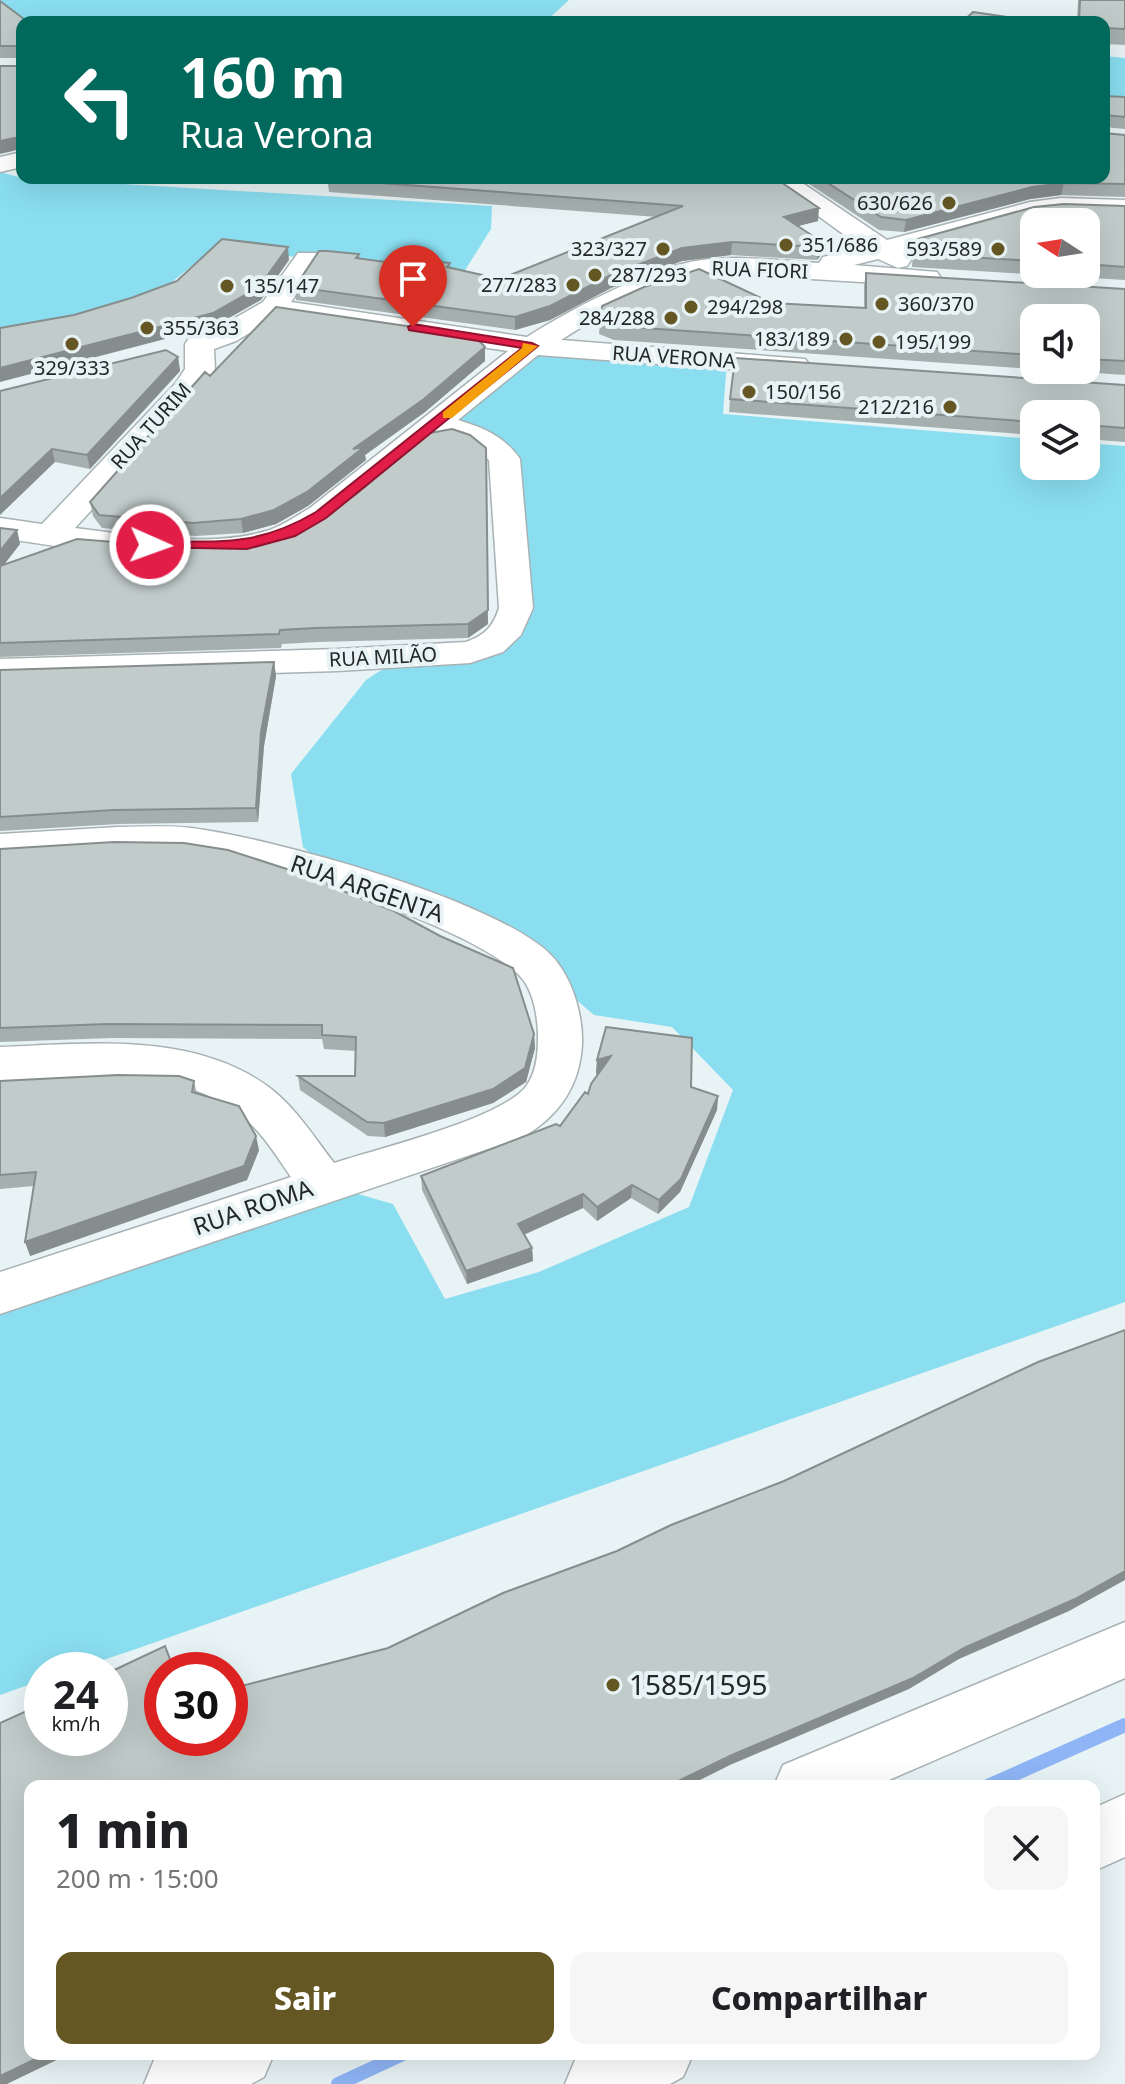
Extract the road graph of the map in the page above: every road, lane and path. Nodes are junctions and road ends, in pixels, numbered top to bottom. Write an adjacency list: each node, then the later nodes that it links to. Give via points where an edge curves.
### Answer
1 (787, 184): 3 (street)
2 (1125, 208): 3 (street, via 1030,210)
3 (882, 247): 5 (street); 6 (street)
4 (307, 259): 8 (street, RUA TURIM)
5 (807, 271): 6 (street, RUA FIORI); 9 (street, RUA FIORI, via 700,268 571,321)
6 (921, 278): 7 (street, RUA FIORI)
7 (952, 280)
8 (273, 308): 9 (street, RUA VERONA); 13 (street, RUA TURIM, via 226,335 185,347 200,369 186,390)
9 (532, 346): 10 (street, RUA VERONA); 11 (street, RUA FIORI)
10 (821, 367)
11 (437, 424): 13 (street, RUA FIORI, via 321,515 270,541 211,547); 14 (street, RUA MILÃO, via 485,440 504,459 516,608 504,635 491,645 470,652 337,660)
12 (0, 528): 13 (street, RUA FIORI)
13 (51, 534)
14 (0, 670)
15 (0, 847): 17 (street, RUA ARGENTA, via 187,841 225,846 438,912 495,937 533,963 550,988 559,1019 555,1079 528,1113)
16 (0, 1064): 18 (street, via 116,1061 170,1065 213,1076 253,1099)
17 (507, 1124): 18 (street, RUA ROMA)
18 (323, 1184): 19 (street, RUA ROMA)
19 (0, 1293)
20 (1125, 1650): 21 (street)
21 (818, 1780)
22 (1125, 1825): 23 (street)
23 (1100, 1837)
24 (228, 2060): 26 (street)
25 (648, 2060): 27 (street)
26 (178, 2084)
27 (599, 2084)

